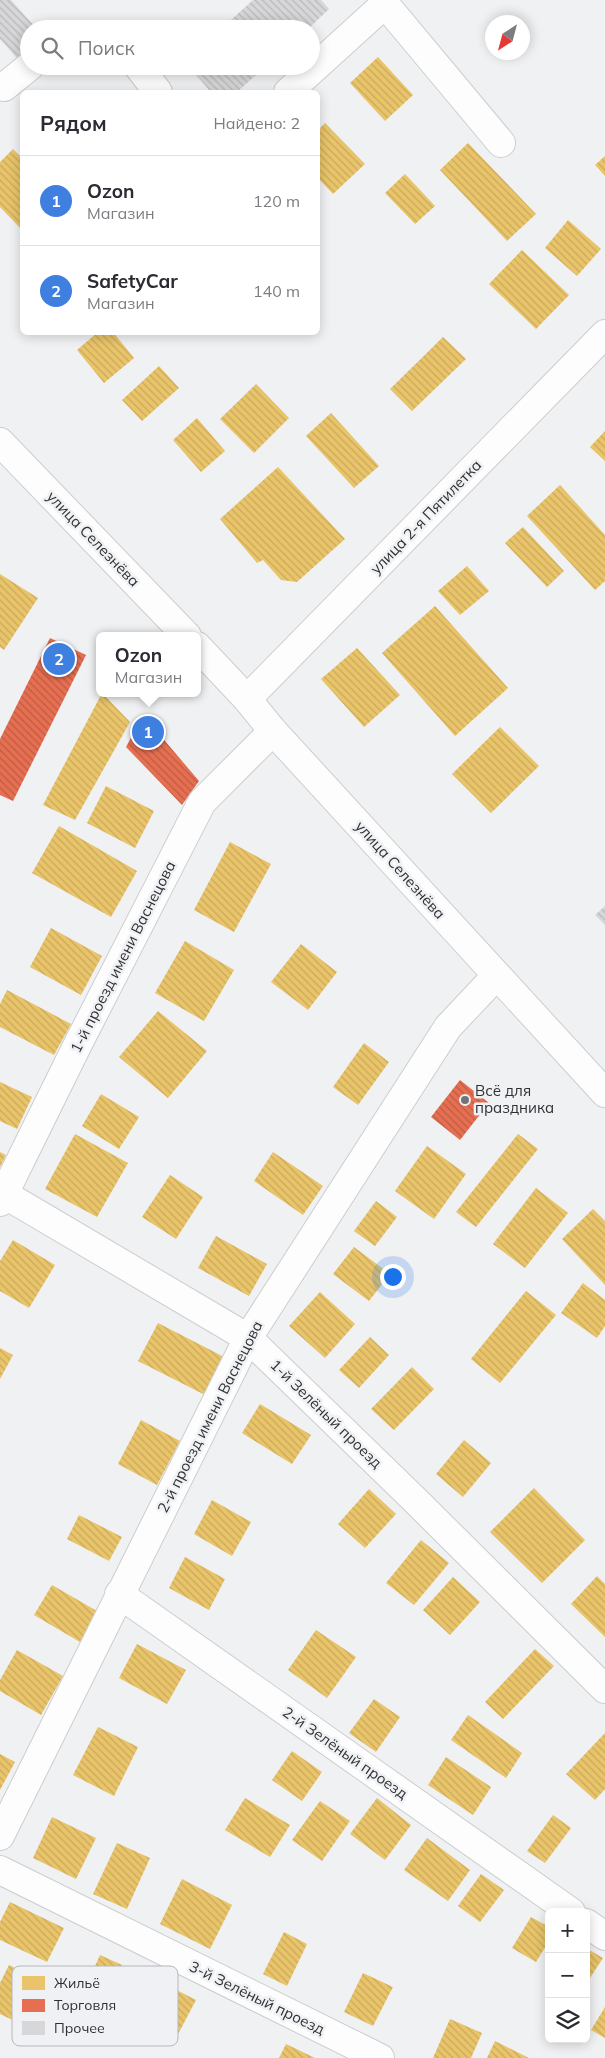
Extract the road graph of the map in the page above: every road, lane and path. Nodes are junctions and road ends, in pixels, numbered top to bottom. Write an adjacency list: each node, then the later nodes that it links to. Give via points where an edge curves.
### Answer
1 (320, 63): 8 (street, via 385,4)
2 (20, 73): 5 (street)
3 (145, 75): 6 (street)
4 (307, 75): 7 (street)
5 (1, 87)
6 (156, 90)
7 (290, 90)
8 (501, 143)
9 (605, 334): 13 (street, улица 2-я Пятилетка)
10 (5, 453): 11 (street, улица Селезнёва)
11 (183, 632)
12 (201, 650): 13 (street, улица Селезнёва)
13 (247, 699): 14 (street, улица Селезнёва)
14 (273, 731): 15 (street, улица Селезнёва); 17 (street, 1-й проезд имени Васнецова, via 202,802)
15 (496, 976): 16 (street, улица Селезнёва); 18 (street, 2-й проезд имени Васнецова, via 448,1027)
16 (605, 1093)
17 (2, 1198): 18 (street, 1-й Зелёный проезд)
18 (248, 1338): 19 (street, 2-й проезд имени Васнецова); 20 (street, 1-й Зелёный проезд)
19 (119, 1594): 21 (street, 2-й проезд имени Васнецова); 23 (street, 2-й Зелёный проезд)
20 (605, 1690)
21 (0, 1836)
22 (0, 1870): 26 (street, 3-й Зелёный проезд)
23 (565, 1908)
24 (590, 1926): 25 (street)
25 (605, 1936)
26 (380, 2058)

